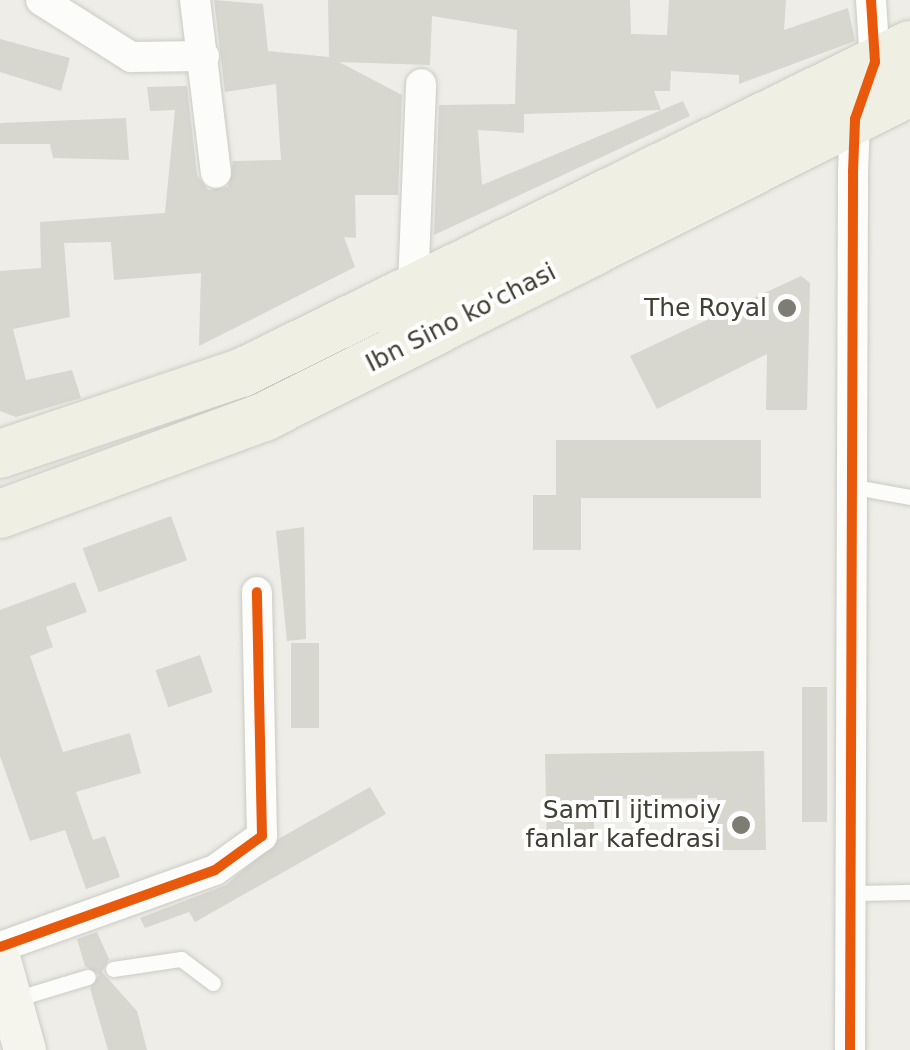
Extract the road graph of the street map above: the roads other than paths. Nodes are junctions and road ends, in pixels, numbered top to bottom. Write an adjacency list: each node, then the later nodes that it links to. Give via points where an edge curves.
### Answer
1 (41, 0): 4 (street, via 132,57)
2 (195, 0): 4 (street)
3 (871, 0): 5 (street)
4 (204, 56): 8 (street)
5 (898, 66): 7 (main road, Ibn Sino ko'chasi); 9 (main road, Ibn Sino ko'chasi)
6 (421, 84): 9 (street)
7 (855, 119): 11 (street); 13 (main road, Ibn Sino ko'chasi, via 264,418)
8 (216, 173)
9 (414, 287): 10 (main road, Ibn Sino ko'chasi, via 241,373)
10 (0, 454)
11 (855, 488): 12 (lane); 16 (street)
12 (910, 497)
13 (0, 514)
14 (257, 592): 17 (street, via 262,836 215,870)
15 (910, 892): 16 (lane)
16 (852, 894): 23 (street)
17 (0, 947)
18 (114, 968): 21 (lane, via 181,960)
19 (88, 977): 20 (lane)
20 (6, 981): 22 (main road)
21 (214, 983)
22 (25, 1050)
23 (850, 1050)

